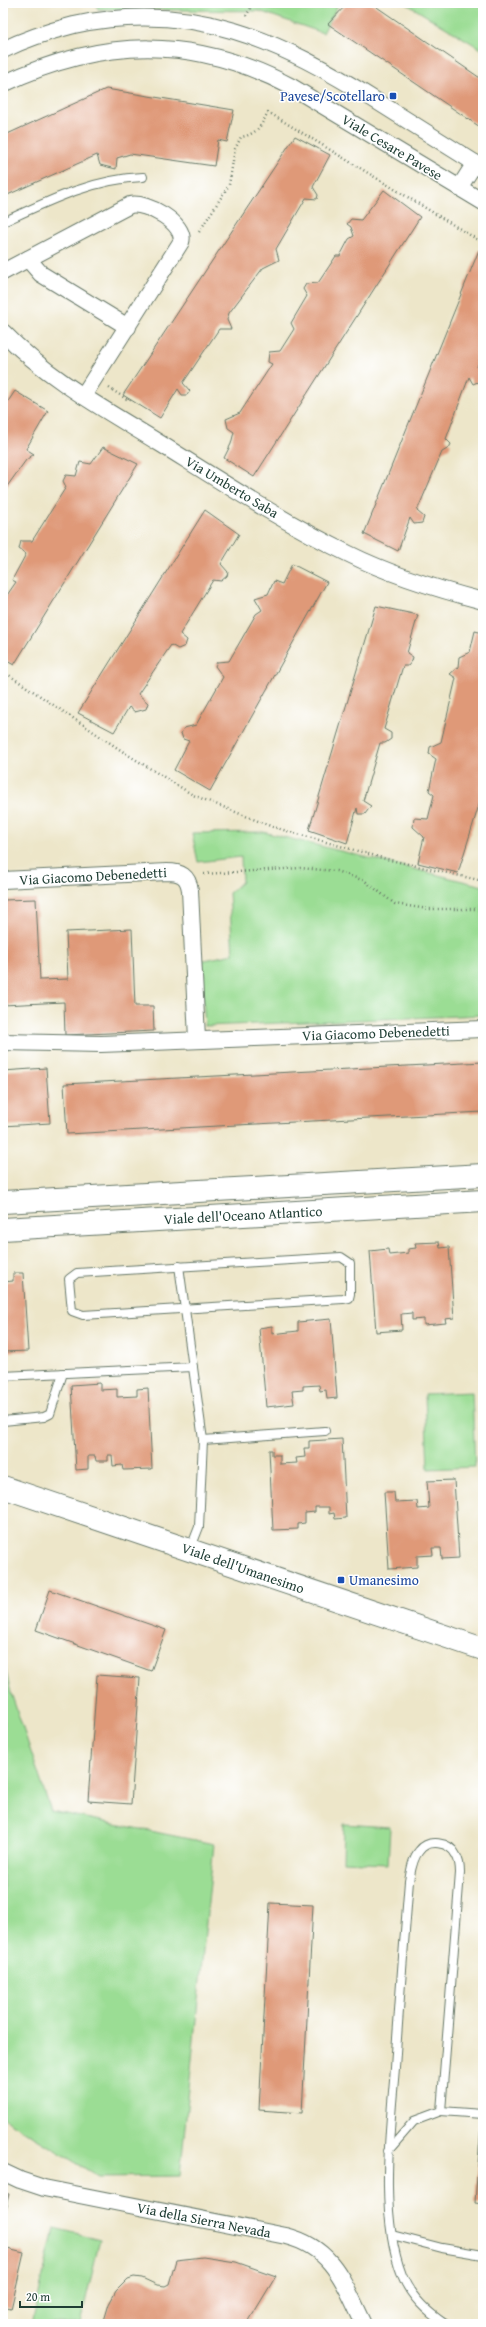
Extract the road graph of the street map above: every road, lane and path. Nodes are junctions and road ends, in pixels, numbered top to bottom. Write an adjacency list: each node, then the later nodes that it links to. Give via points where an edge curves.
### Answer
1 (3, 50): 4 (street, Viale Cesare Pavese, via 44,34 99,20 153,16 208,22 255,36 304,57)
2 (3, 84): 6 (street, Viale Cesare Pavese, via 56,62 101,52 157,49 216,56 248,66 292,87)
3 (268, 112): 9 (path)
4 (479, 166): 6 (street)
5 (143, 177): 8 (lane, via 112,180 89,186)
6 (459, 188): 7 (street, Viale Cesare Pavese)
7 (483, 202)
8 (3, 222)
9 (483, 243)
10 (28, 259): 11 (street); 12 (street, via 41,274); 12 (street, via 125,206 140,204 154,210 180,228 182,239)
11 (3, 272)
12 (128, 327): 15 (street)
13 (3, 332): 15 (street, Via Umberto Saba, via 36,363)
14 (103, 383): 16 (path)
15 (83, 396): 17 (street, Via Umberto Saba, via 249,498 335,547 399,576)
16 (133, 403)
17 (483, 601)
18 (3, 671): 21 (path, via 125,754 193,795 272,827 386,859)
19 (184, 875): 20 (street, Via Giacomo Debenedetti, via 167,872); 22 (path, via 300,868 336,871 365,881 395,904 428,909); 24 (street, Via Giacomo Debenedetti, via 188,879 190,890)
20 (3, 880)
21 (483, 881)
22 (483, 909)
23 (483, 1029): 24 (street, Via Giacomo Debenedetti)
24 (197, 1039): 25 (street, Via Giacomo Debenedetti, via 67,1044)
25 (3, 1042)
26 (483, 1175): 27 (main road, Viale dell'Oceano Atlantico)
27 (3, 1202)
28 (483, 1202): 29 (main road, Viale dell'Oceano Atlantico)
29 (3, 1229)
30 (179, 1266): 31 (lane); 31 (lane, via 77,1273 68,1279 72,1311 83,1315); 31 (lane, via 341,1257 350,1263 349,1298)
31 (186, 1309): 32 (lane)
32 (193, 1367): 33 (lane); 37 (lane)
33 (63, 1373): 34 (lane); 35 (lane, via 50,1414 44,1417)
34 (3, 1376)
35 (3, 1421)
36 (325, 1431): 37 (lane)
37 (203, 1440): 39 (lane, via 199,1527)
38 (3, 1487): 39 (main road, Viale dell'Umanesimo)
39 (190, 1550): 40 (main road, Viale dell'Umanesimo)
40 (483, 1649)
41 (441, 2111): 42 (lane); 43 (lane, via 414,2121); 43 (lane, via 460,1873 456,1854 438,1843 419,1850 413,1862 409,1881)
42 (482, 2114)
43 (388, 2150): 45 (lane)
44 (3, 2172): 47 (street, Via della Sierra Nevada, via 48,2189 286,2236 307,2243 322,2253 335,2267)
45 (392, 2235): 46 (lane); 48 (lane, via 397,2261 407,2286 422,2306)
46 (483, 2255)
47 (364, 2324)
48 (445, 2324)

